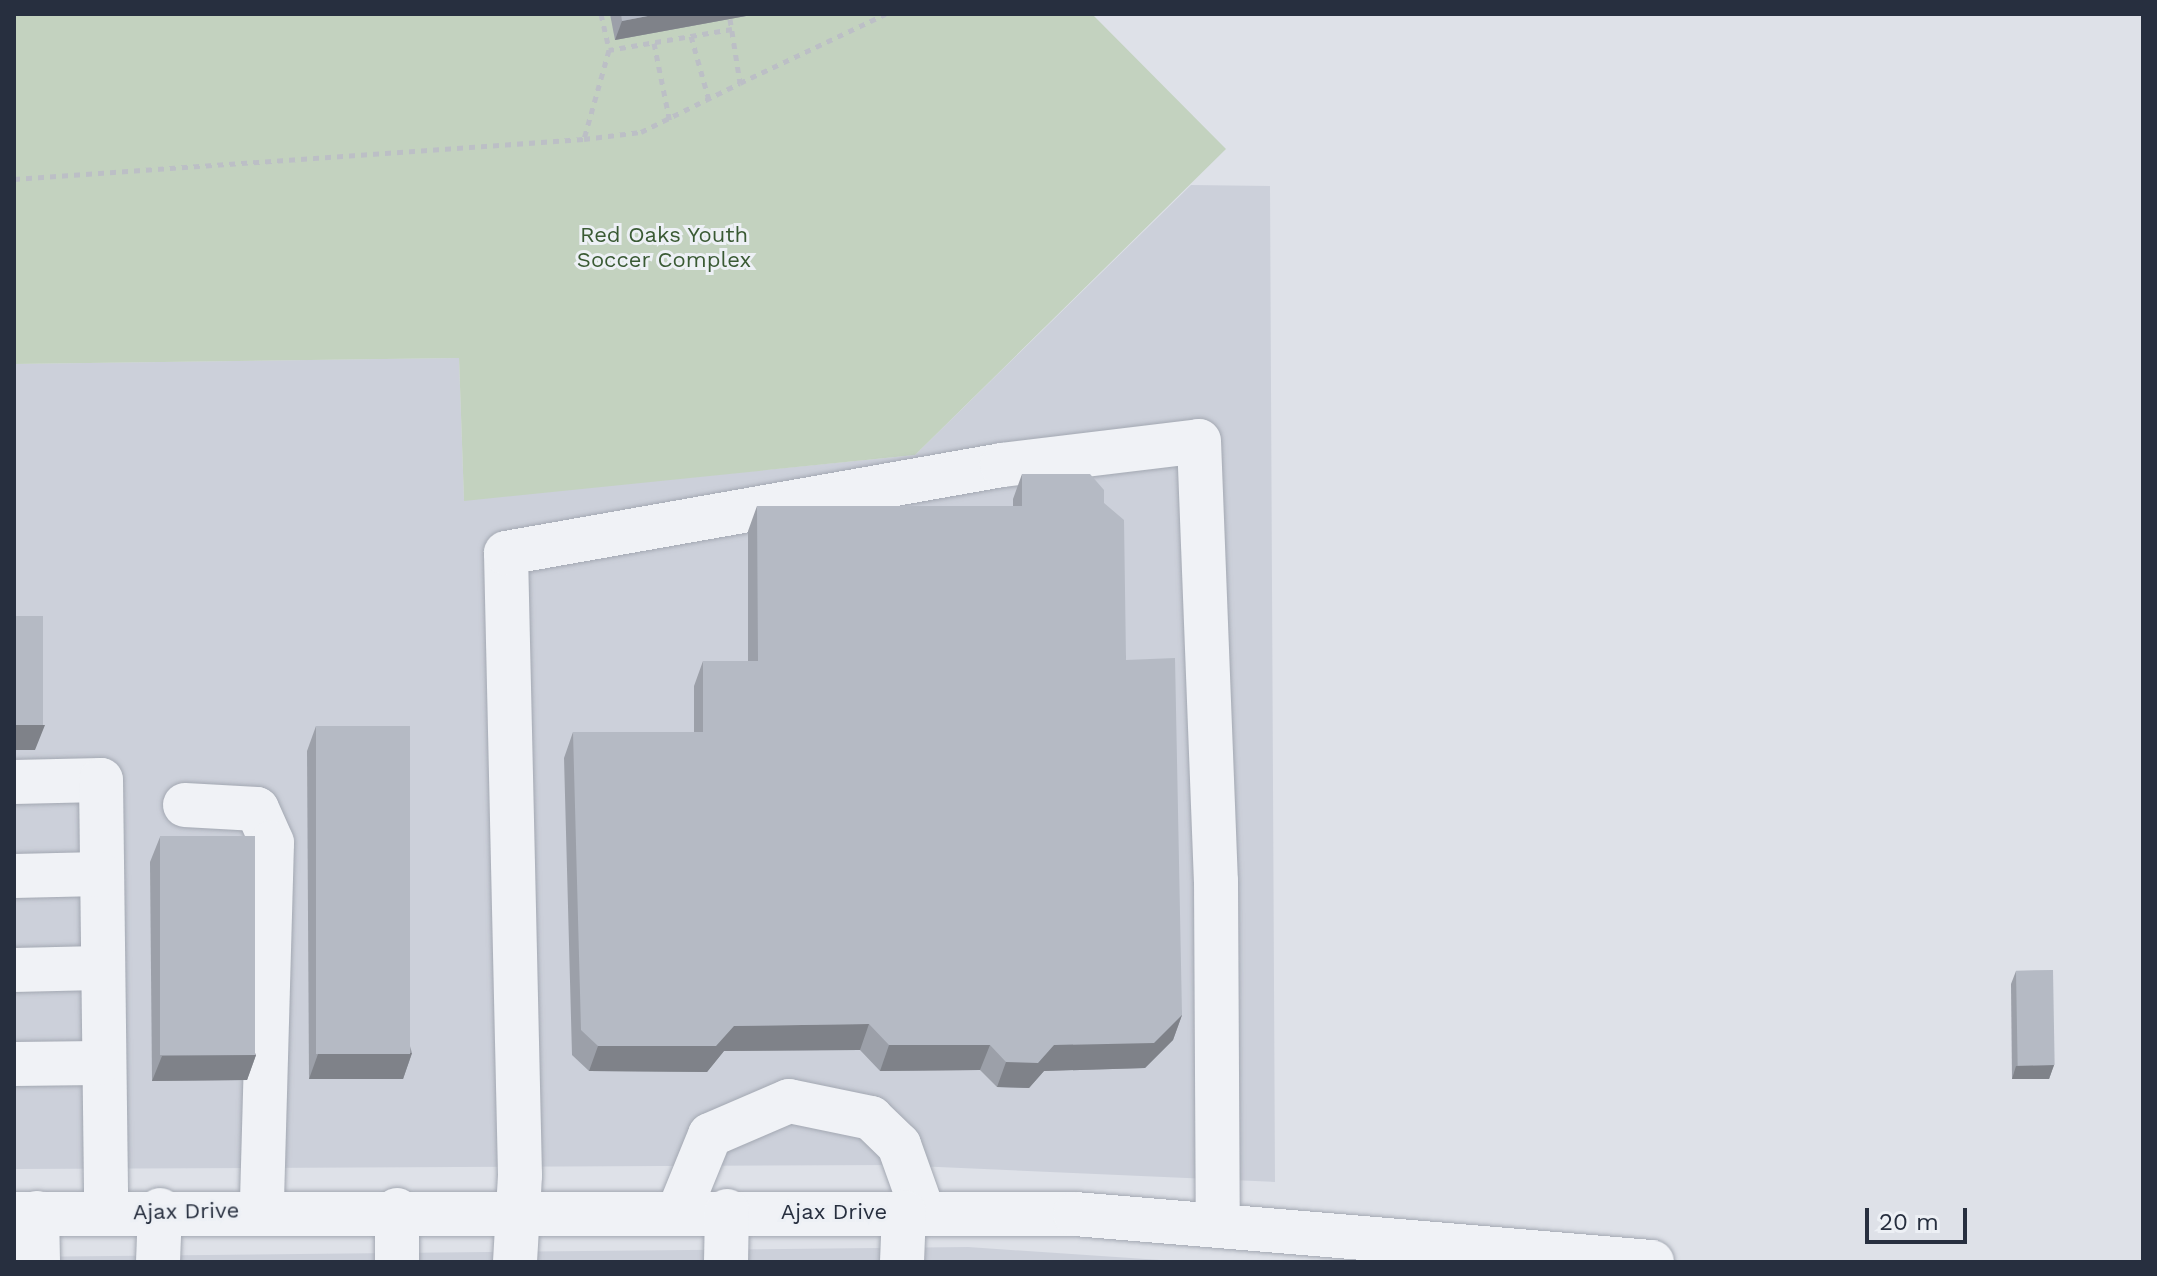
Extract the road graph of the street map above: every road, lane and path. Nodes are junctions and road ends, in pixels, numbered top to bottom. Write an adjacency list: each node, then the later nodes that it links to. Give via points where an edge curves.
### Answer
1 (601, 14): 7 (path)
2 (885, 14): 8 (path)
3 (730, 19): 4 (path)
4 (732, 29): 5 (path); 8 (path)
5 (691, 36): 6 (path); 9 (path)
6 (654, 43): 7 (path); 10 (path)
7 (609, 50): 11 (path)
8 (740, 83): 9 (path)
9 (709, 100): 10 (path)
10 (670, 122): 11 (path)
11 (584, 139): 12 (path)
12 (14, 179)
13 (14, 782): 15 (street, via 101,780)
14 (185, 805): 22 (street, via 257,809 272,843)
15 (100, 874): 16 (street); 17 (street)
16 (14, 876)
17 (99, 968): 18 (street); 19 (street)
18 (14, 970)
19 (99, 1063): 20 (street); 27 (street)
20 (14, 1064)
21 (160, 1210): 22 (street, Ajax Drive); 27 (street, Ajax Drive); 34 (street)
22 (262, 1210): 23 (street, Ajax Drive)
23 (397, 1210): 24 (street, Ajax Drive); 35 (street)
24 (517, 1211): 25 (street, Ajax Drive); 30 (street, via 506,553 1002,465 1199,441 1216,881); 36 (street)
25 (679, 1211): 26 (street, Ajax Drive); 28 (street, via 710,1135 789,1101 871,1118 899,1145)
26 (727, 1211): 28 (street, Ajax Drive); 37 (street)
27 (106, 1212): 29 (street, Ajax Drive)
28 (913, 1212): 30 (street, Ajax Drive); 38 (street)
29 (26, 1214): 33 (street)
30 (1218, 1222): 31 (street, Ajax Drive)
31 (1356, 1248): 32 (street, Ajax Drive)
32 (1556, 1258): 39 (street, Ajax Drive)
33 (38, 1262)
34 (158, 1262)
35 (397, 1262)
36 (515, 1262)
37 (726, 1262)
38 (902, 1262)
39 (1639, 1262): 40 (street, Ajax Drive)
40 (1652, 1262)

